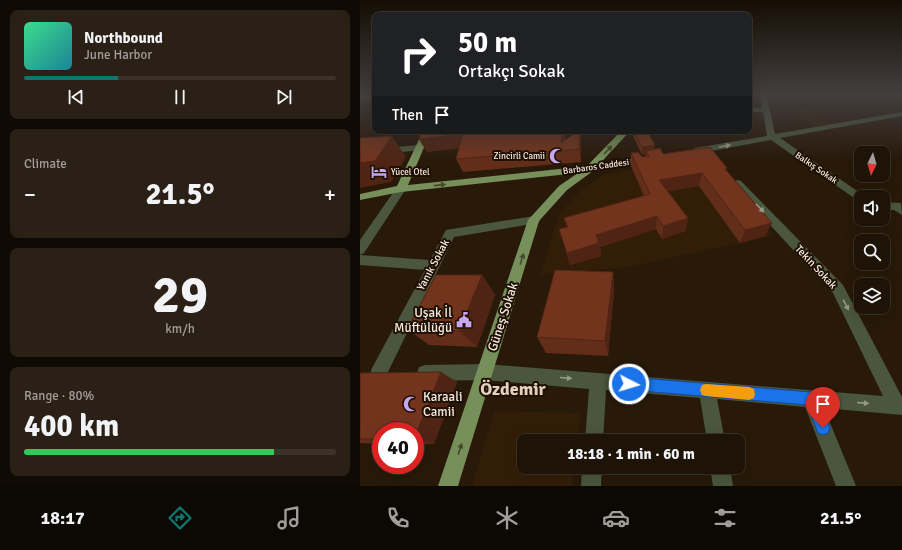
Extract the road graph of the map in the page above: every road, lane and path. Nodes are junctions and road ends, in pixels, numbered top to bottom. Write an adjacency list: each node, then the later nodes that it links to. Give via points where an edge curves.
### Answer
1 (766, 116): 5 (street)
2 (893, 116): 5 (street)
3 (426, 134): 6 (main road)
4 (623, 134): 12 (main road, Güneş Sokak, one-way to 4)
5 (772, 137): 7 (street, one-way to 5); 15 (street, Balkış Sokak)
6 (419, 148): 9 (street); 14 (main road)
7 (704, 149): 8 (street); 11 (street)
8 (689, 152)
9 (361, 154)
10 (658, 157): 12 (street, Barbaros Caddesi)
11 (715, 160)
12 (590, 169): 14 (main road, Barbaros Caddesi, one-way to 12); 19 (main road, Güneş Sokak, via 563,188)
13 (726, 172): 29 (street, Tekin Sokak, one-way to 29, via 838,289)
14 (401, 189): 16 (main road, Barbaros Caddesi); 20 (street)
15 (854, 193)
16 (360, 197)
17 (890, 206): 18 (street)
18 (900, 207)
19 (534, 220): 22 (street, Yanık Sokak, via 450,233); 23 (main road, Güneş Sokak, one-way to 19)
20 (360, 250)
21 (360, 260): 22 (street)
22 (433, 265): 25 (street, Yanık Sokak)
23 (485, 372): 25 (street); 26 (street, one-way to 26); 34 (main road, Güneş Sokak, one-way to 23)
24 (360, 374): 25 (street)
25 (393, 374)
26 (598, 381): 27 (street); 30 (street)
27 (707, 390): 28 (street); 31 (street)
28 (811, 399): 29 (street, one-way to 29); 37 (street)
29 (899, 406)
30 (594, 434)
31 (715, 434)
32 (591, 474): 35 (street)
33 (721, 474): 36 (street)
34 (448, 486)
35 (590, 486)
36 (723, 486)
37 (846, 486)

